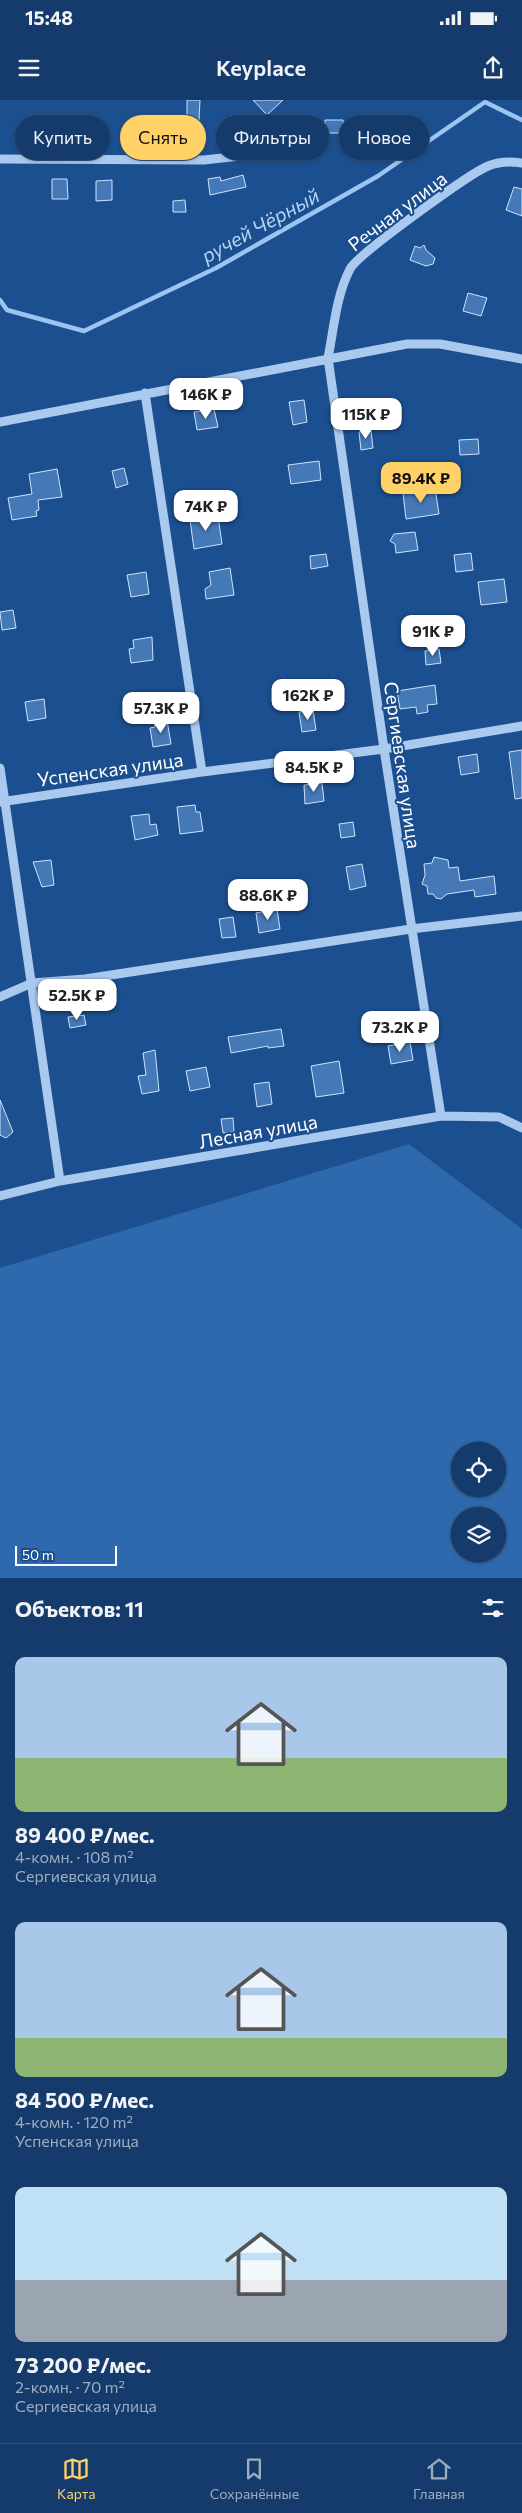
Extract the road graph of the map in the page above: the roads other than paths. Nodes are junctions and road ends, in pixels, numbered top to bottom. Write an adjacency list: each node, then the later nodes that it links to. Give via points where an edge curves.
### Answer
1 (0, 159): 2 (street)
2 (216, 159)
3 (522, 163): 4 (street, Речная улица, via 500,161 472,175 351,267 338,300)
4 (328, 358): 5 (street, via 407,344 440,344); 6 (street); 9 (street, Сергиевская улица)
5 (522, 359)
6 (145, 393): 7 (street); 11 (street)
7 (0, 422)
8 (522, 726): 9 (street, Успенская улица)
9 (384, 749): 11 (street, Успенская улица); 14 (street, Сергиевская улица)
10 (0, 768): 12 (street)
11 (202, 772): 12 (street, Успенская улица)
12 (2, 801): 15 (street)
13 (522, 916): 14 (street)
14 (411, 929): 15 (street, via 85,979); 17 (street, Сергиевская улица)
15 (32, 983): 16 (street); 19 (street)
16 (0, 996)
17 (442, 1116): 18 (street, Лесная улица, via 498,1118); 19 (street, Лесная улица)
18 (522, 1128)
19 (60, 1181): 20 (street, Лесная улица)
20 (0, 1196)

